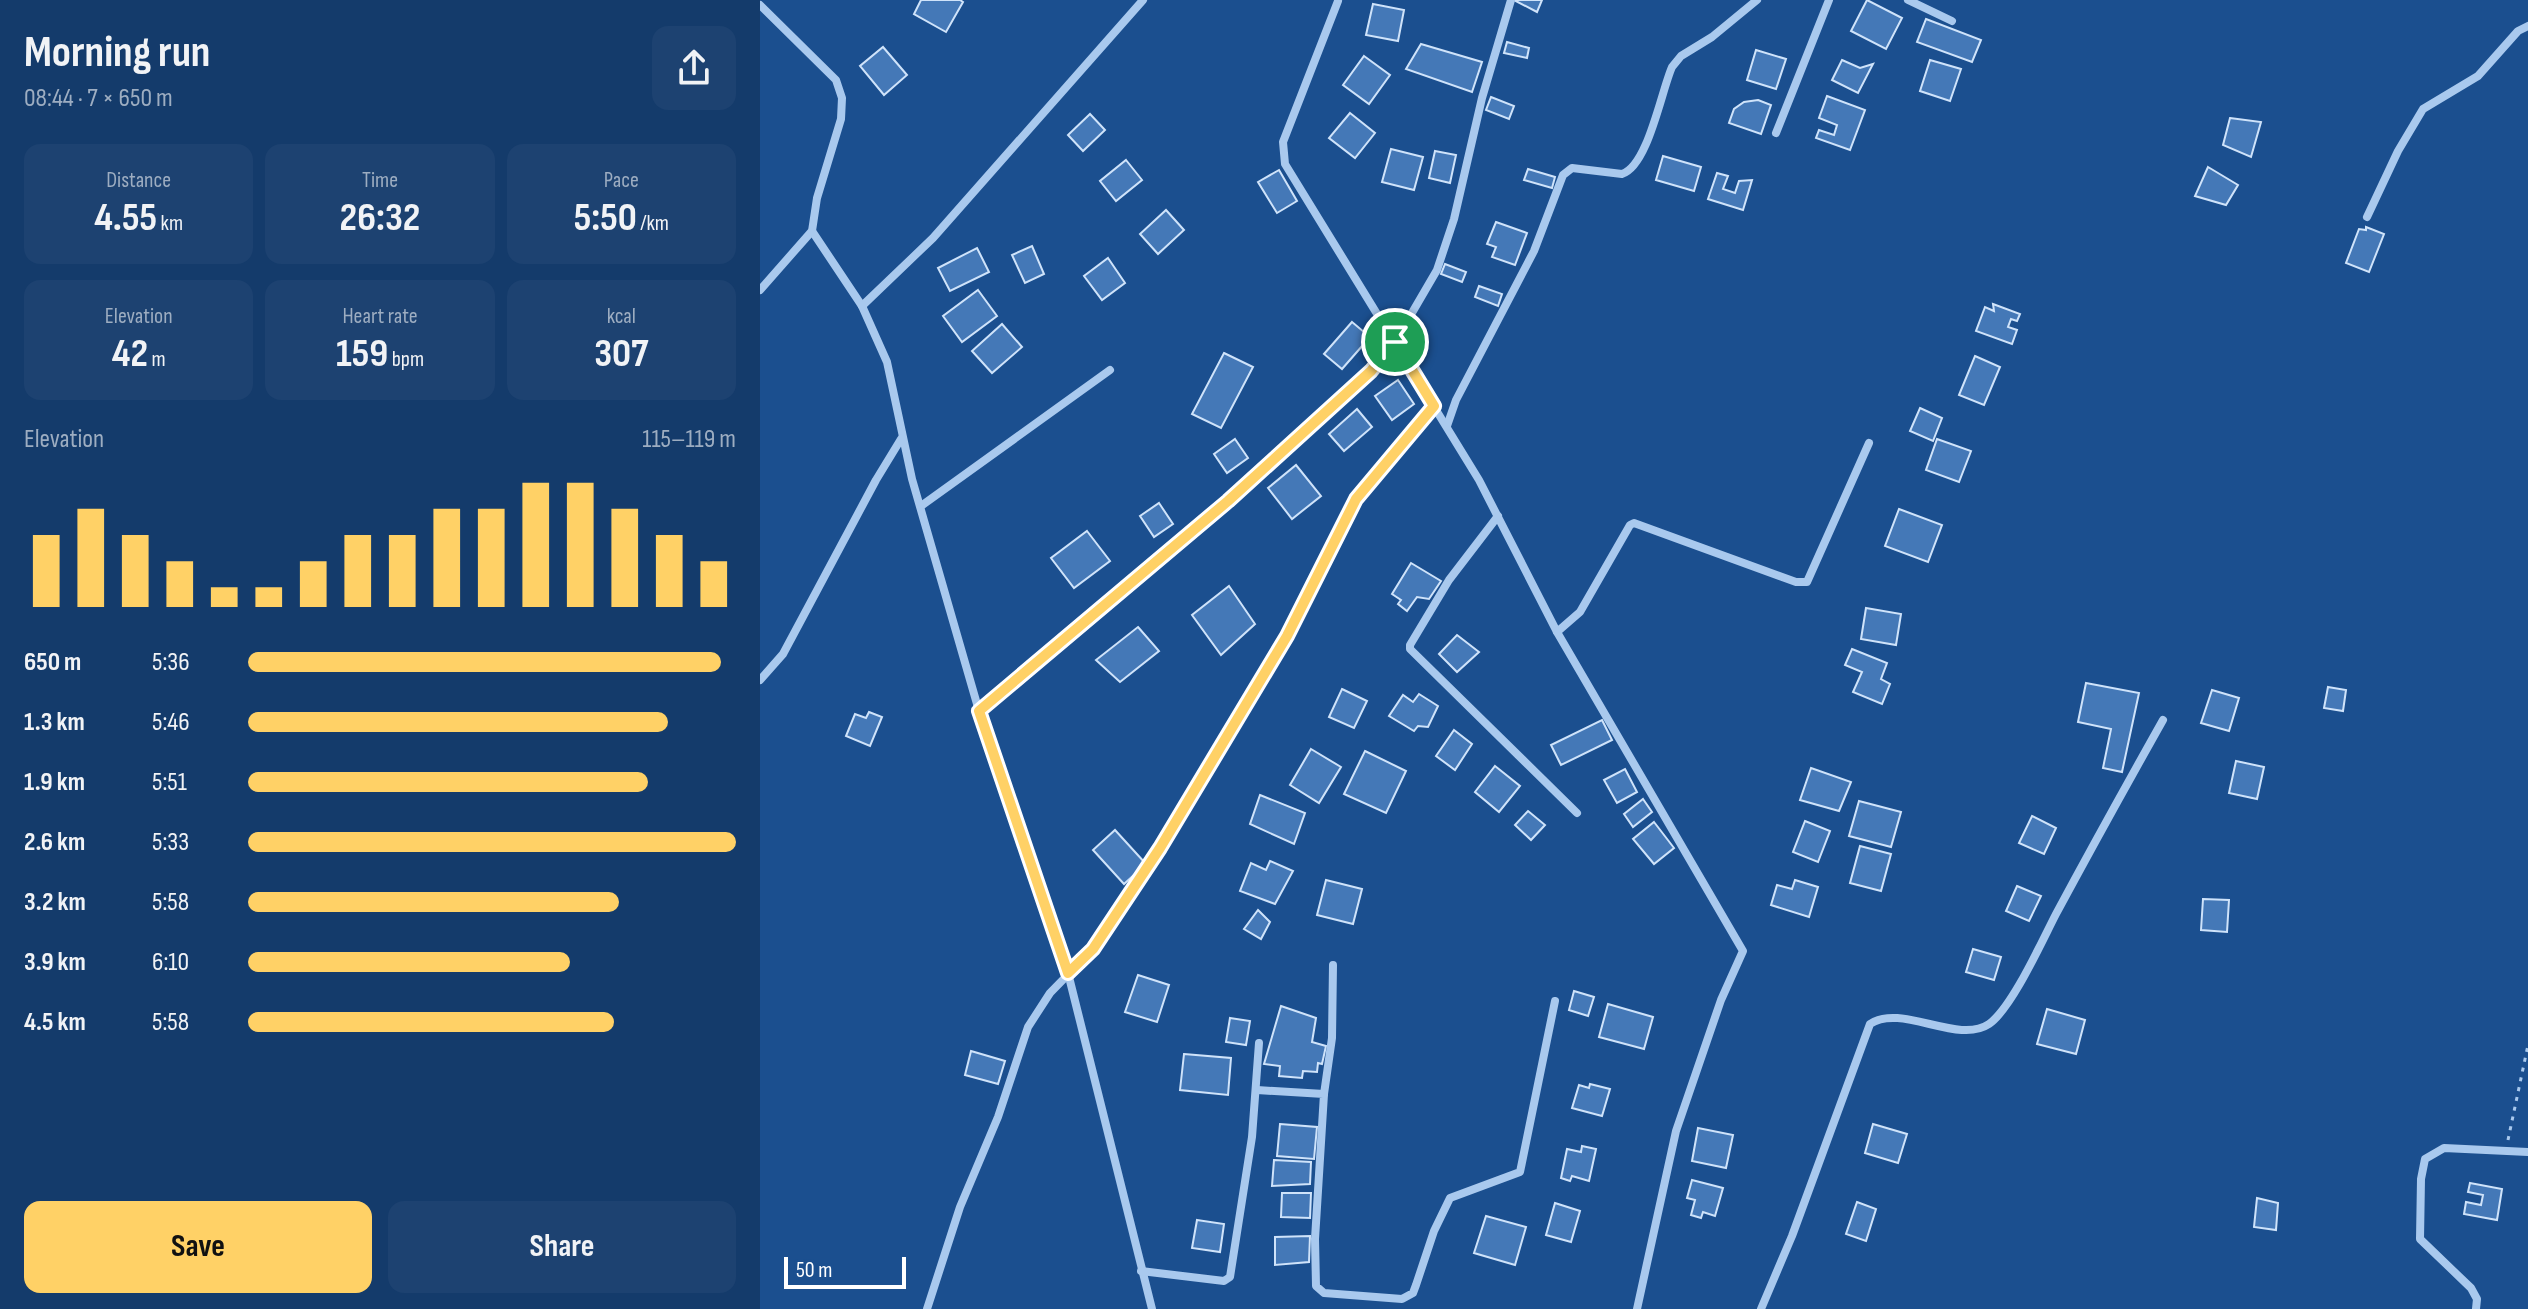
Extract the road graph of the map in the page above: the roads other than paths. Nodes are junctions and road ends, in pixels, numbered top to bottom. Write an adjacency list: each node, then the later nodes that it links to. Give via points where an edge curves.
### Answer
1 (1143, 0): 14 (street, via 933,238)
2 (1511, 0): 15 (street, via 1437,270)
3 (1757, 0): 18 (street, via 1672,67 1641,157 1629,172 1572,168 1563,175 1534,251)
4 (1829, 0): 10 (street)
5 (1908, 0): 8 (street)
6 (1338, 1): 15 (street, via 1283,142 1283,156)
7 (760, 5): 12 (street, via 836,80 842,98)
8 (1952, 21)
9 (2528, 26): 11 (street, via 2478,76 2423,109)
10 (1776, 133)
11 (2367, 217)
12 (812, 231): 13 (street); 14 (street)
13 (760, 290)
14 (862, 306): 19 (street, via 887,362)
15 (1395, 342): 17 (street); 25 (street, via 1371,371 1228,501)
16 (1110, 370): 21 (street)
17 (1434, 406): 18 (street); 29 (street, via 1356,499 1287,636 1167,835 1093,949)
18 (1447, 426): 22 (street)
19 (901, 439): 21 (street); 24 (street, via 783,654)
20 (1869, 443): 23 (street, via 1807,582 1634,523 1580,612)
21 (921, 506): 25 (street)
22 (1498, 516): 23 (street); 27 (street, via 1449,580 1410,649)
23 (1557, 632): 38 (street, via 1743,951 1676,1131)
24 (760, 680)
25 (979, 711): 29 (street)
26 (2163, 720): 39 (street, via 2033,958 1990,1023 1975,1030 1885,1018 1870,1024)
27 (1577, 813)
28 (1333, 965): 33 (street, via 1332,1038)
29 (1068, 973): 35 (street); 36 (street, via 1028,1027)
30 (1555, 1001): 33 (street, via 1520,1172 1450,1198 1413,1293 1402,1299 1324,1293 1316,1286)
31 (1259, 1043): 32 (street)
32 (1257, 1090): 33 (street); 35 (street, via 1230,1277 1224,1281)
33 (1324, 1094)
34 (2528, 1152): 40 (street, via 2439,1149 2425,1159 2420,1239 2471,1288)
35 (1141, 1271): 37 (street)
36 (927, 1309)
37 (1152, 1309)
38 (1637, 1309)
39 (1761, 1309)
40 (2476, 1309)

